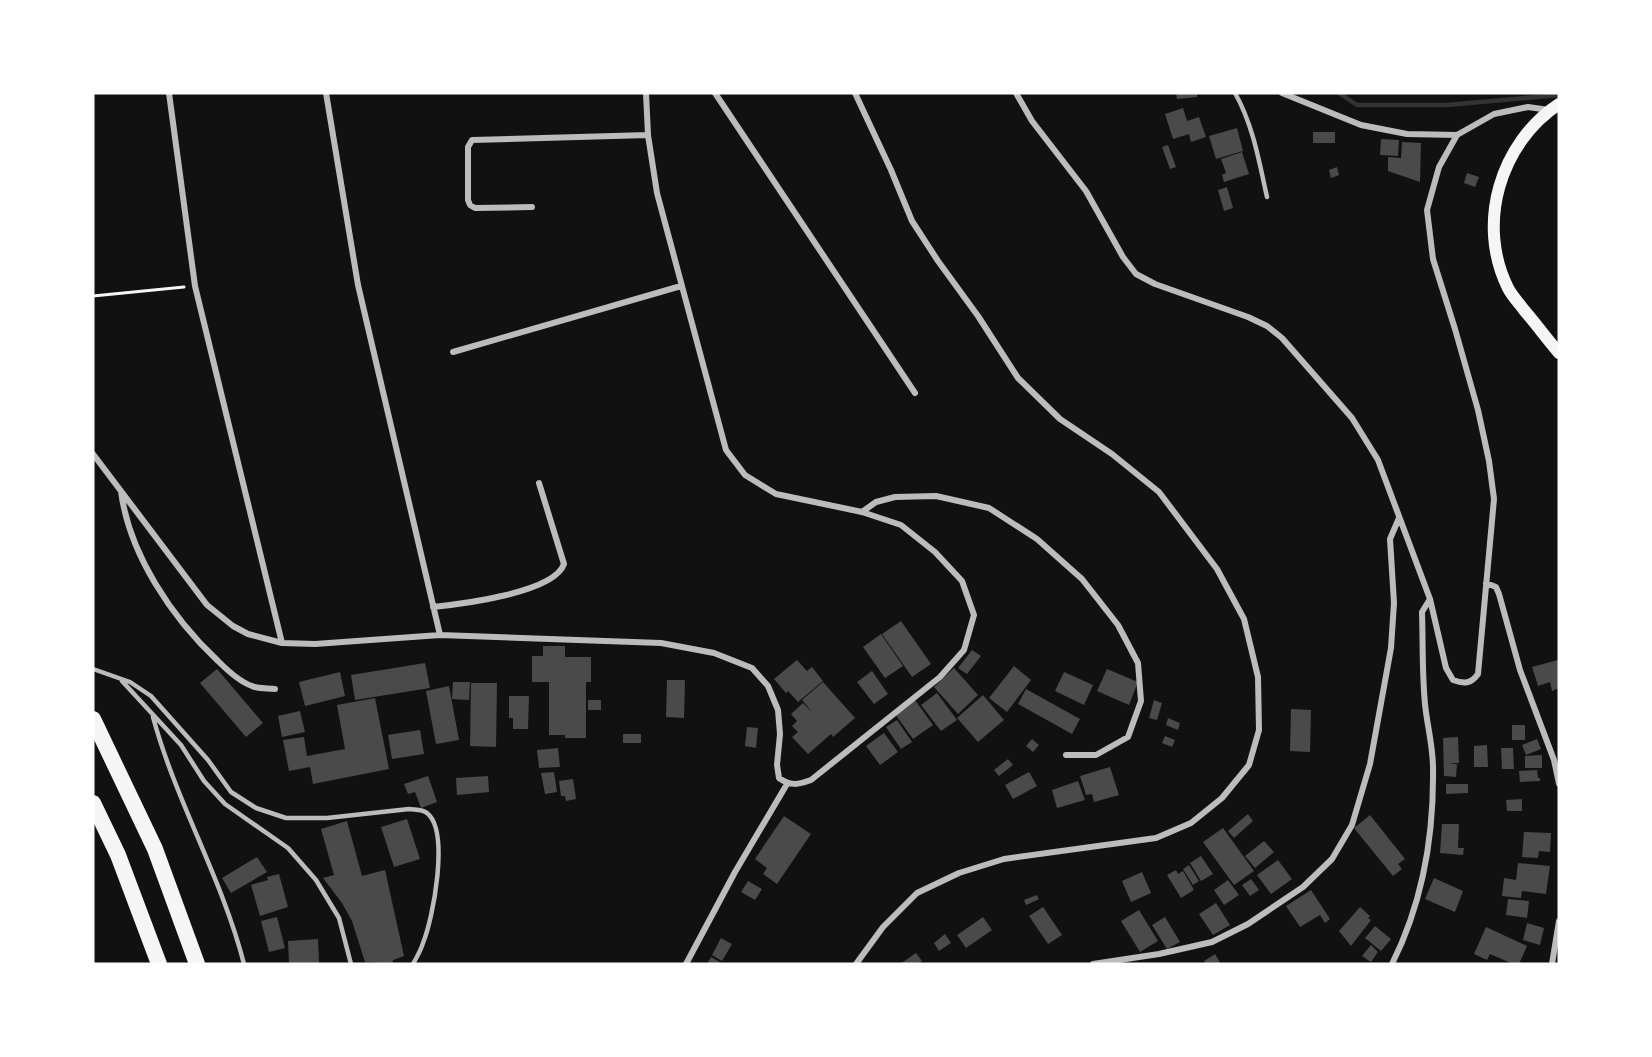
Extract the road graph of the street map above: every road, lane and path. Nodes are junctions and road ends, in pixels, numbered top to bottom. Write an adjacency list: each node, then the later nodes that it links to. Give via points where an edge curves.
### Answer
1 (169, 93): 14 (street)
2 (326, 93): 27 (street, via 358,285)
3 (646, 93): 10 (street)
4 (715, 93): 19 (street)
5 (855, 93): 46 (street, via 912,221 1018,378 1060,419 1159,492 1217,569 1244,619 1258,676 1259,730 1249,765 1222,798 1191,823 1156,838 1004,859 960,873 917,893 883,927)
6 (1016, 93): 24 (street, via 1032,121 1086,191 1123,257 1137,274 1248,316 1282,338 1352,418 1378,460)
7 (1235, 93): 12 (lane, via 1250,126)
8 (1282, 93): 11 (street, via 1361,125 1407,134)
9 (1554, 107): 11 (street, via 1528,107 1494,114); 18 (main road, via 1524,136 1507,165 1495,199 1494,241 1499,268 1509,290)
10 (648, 135): 13 (street, via 472,140 468,147 470,205); 15 (street, via 657,193)
11 (1457, 135): 25 (street, via 1438,166 1427,210 1433,259 1459,341 1489,461 1494,499)
12 (1267, 197)
13 (532, 207)
14 (195, 286): 16 (path); 29 (street)
15 (681, 286): 17 (street); 23 (street, via 726,450 745,475 776,494)
16 (93, 296)
17 (453, 352)
18 (1559, 354)
19 (915, 393)
20 (93, 454): 22 (street)
21 (539, 483): 27 (street, via 564,564 562,570 542,584 503,596)
22 (120, 490): 29 (street, via 207,605 232,626); 32 (street, via 124,516 151,576 172,609 227,670 252,686)
23 (862, 512): 35 (street, via 876,502 895,497 936,496 989,508 1037,539 1082,579 1118,625 1138,663 1141,701 1128,737 1096,755); 36 (street, via 901,525 935,552 962,581 974,615 964,650 940,677 811,780)
24 (1399, 518): 26 (street); 47 (street, via 1390,539 1394,603 1391,648 1370,764 1352,825 1332,859 1303,887 1248,924 1212,942)
25 (1486, 583): 26 (street, via 1478,674 1467,683 1453,680 1446,668); 37 (street, via 1496,587 1499,594)
26 (1430, 599): 48 (street, via 1422,612 1425,704 1433,766 1426,867 1406,936)
27 (433, 607): 28 (street)
28 (440, 635): 29 (street); 36 (street, via 661,643 714,653 752,668 768,686 778,710 777,765 779,778)
29 (282, 643)
30 (93, 669): 31 (lane)
31 (122, 681): 33 (lane); 44 (lane, via 151,696 231,792 256,808 286,818 409,809 429,814 439,836 439,859 424,941)
32 (275, 689)
33 (153, 716): 42 (lane, via 163,756 213,872); 43 (lane, via 181,745 204,781 225,804 288,848 316,880 339,918)
34 (93, 719): 41 (highway, via 155,849)
35 (1066, 755)
36 (787, 784): 45 (street)
37 (1559, 784)
38 (93, 803): 40 (highway, via 118,855)
39 (1559, 921): 49 (street)
40 (159, 964)
41 (196, 964)
42 (244, 964)
43 (351, 964)
44 (413, 964)
45 (686, 964)
46 (856, 964)
47 (1093, 964)
48 (1392, 964)
49 (1552, 964)

